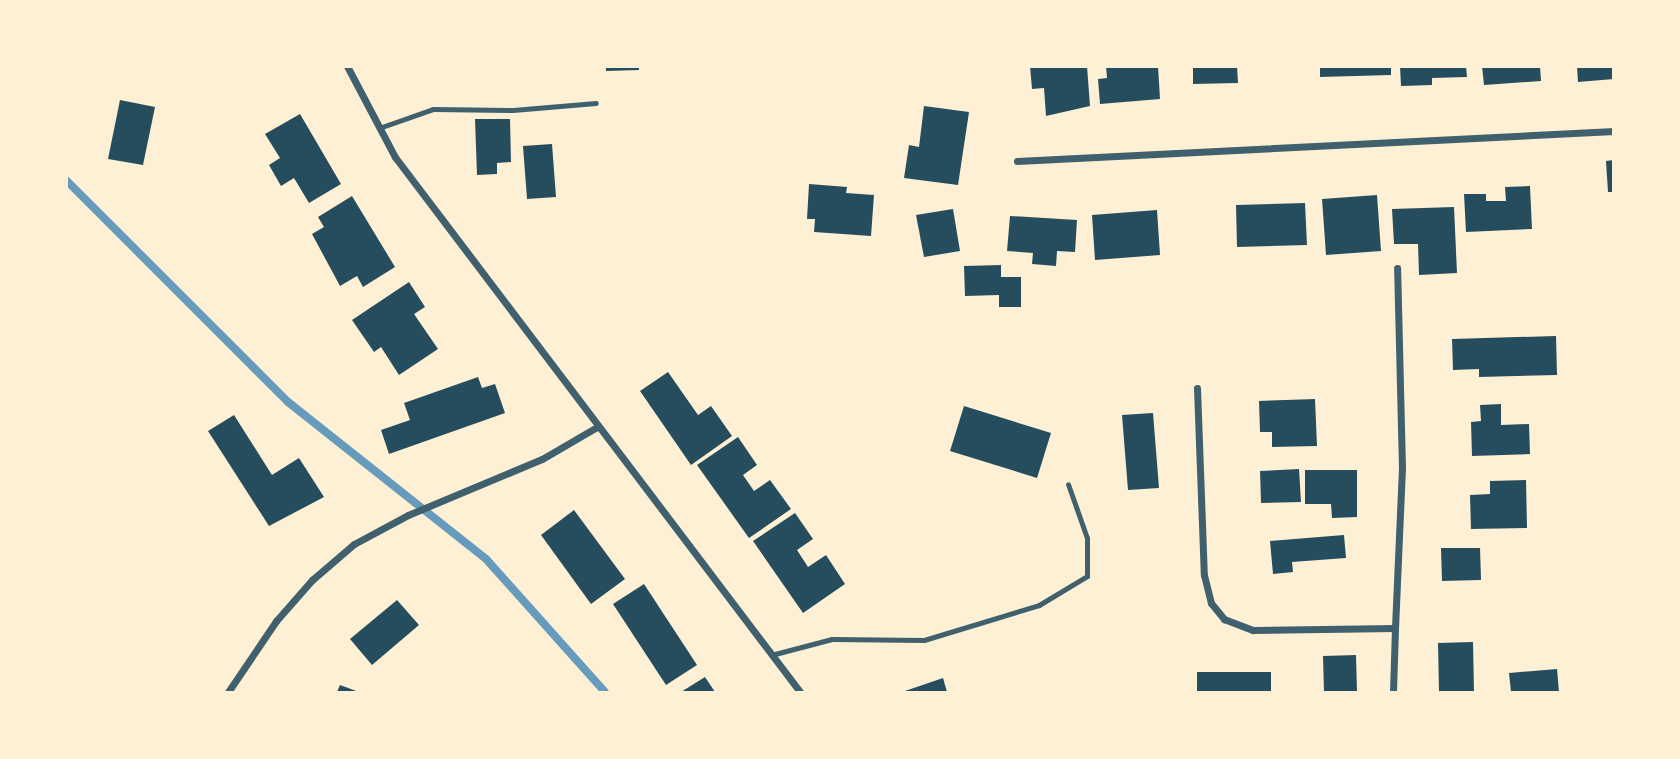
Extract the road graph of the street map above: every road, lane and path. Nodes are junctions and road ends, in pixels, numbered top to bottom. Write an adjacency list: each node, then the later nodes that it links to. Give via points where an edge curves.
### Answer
1 (347, 66): 3 (street)
2 (596, 103): 3 (lane, via 513,110 433,109)
3 (379, 128): 8 (street, via 395,157)
4 (1614, 131): 5 (street)
5 (1017, 161)
6 (1397, 268): 10 (street, via 1402,468)
7 (1197, 388): 10 (street, via 1204,575 1211,603 1224,620 1253,630)
8 (597, 427): 11 (street); 12 (street, via 542,459 408,515 354,544 312,580 276,621)
9 (1068, 484): 11 (lane, via 1087,538 1087,576 1039,605 924,640 832,639)
10 (1395, 628): 14 (street)
11 (771, 655): 13 (street)
12 (228, 692)
13 (800, 692)
14 (1393, 692)

